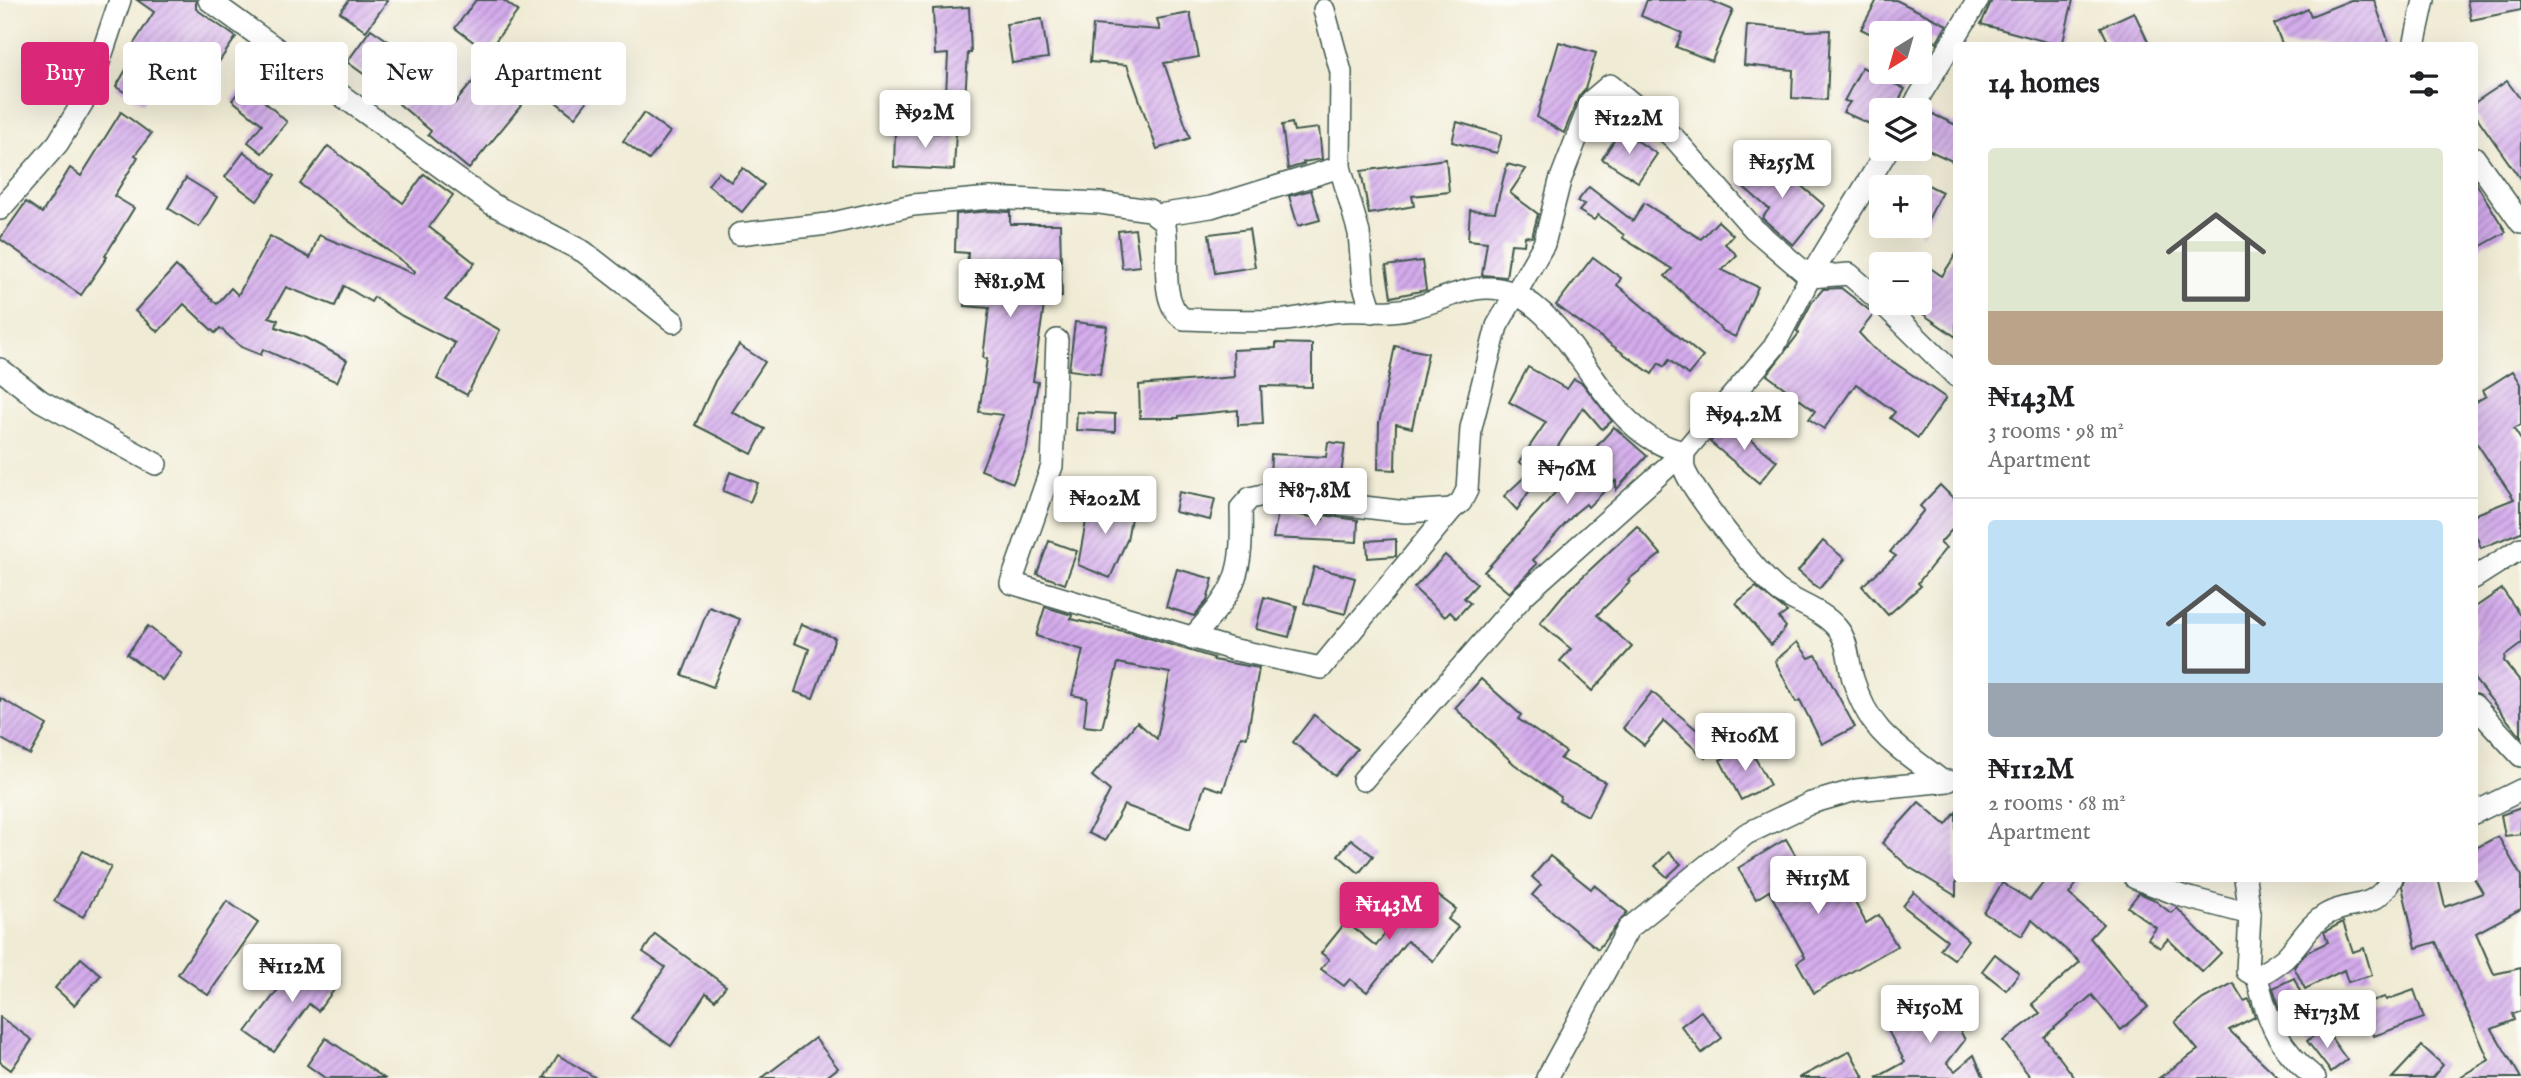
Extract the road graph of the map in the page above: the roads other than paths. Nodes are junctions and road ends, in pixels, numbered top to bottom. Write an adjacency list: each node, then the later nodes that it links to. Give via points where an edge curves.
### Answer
1 (120, 0): 11 (street, via 89,92 58,143)
2 (209, 0): 20 (street, via 492,204 584,252)
3 (1978, 0): 7 (street)
4 (2424, 0): 6 (street)
5 (1324, 9): 10 (street, via 1341,72)
6 (2415, 42)
7 (1918, 98)
8 (1881, 161): 15 (street)
9 (2478, 163): 13 (street)
10 (1340, 167): 12 (street, via 1211,207); 18 (street, via 1359,233 1363,283)
11 (0, 209)
12 (1158, 215): 14 (street, via 1149,209 1100,203 990,198 913,205 828,223); 18 (street, via 1166,228 1166,282 1176,313 1184,319 1286,320 1342,311)
13 (2521, 223)
14 (739, 234)
15 (1810, 277): 16 (street, via 1849,274); 17 (street, via 1754,229 1675,139 1609,85 1591,102 1560,181 1544,244); 24 (street, via 1774,347)
16 (1869, 291)
17 (1514, 294): 18 (street, via 1492,287 1469,289 1418,307); 24 (street, via 1558,333 1630,425 1666,449); 26 (street, via 1497,326 1471,428 1467,491)
18 (1372, 312)
19 (1895, 315): 23 (street)
20 (674, 322)
21 (1057, 340): 29 (street, via 1052,466 1011,583)
22 (0, 369): 25 (street, via 41,401)
23 (1953, 373)
24 (1684, 452): 32 (street, via 1524,595); 33 (street, via 1684,470 1764,578 1826,617 1843,635 1852,678 1878,731)
25 (156, 464)
26 (1452, 509): 29 (street, via 1321,668); 29 (street, via 1406,512 1263,495 1250,498 1241,508 1242,552 1234,584 1224,603)
27 (2521, 548): 28 (street)
28 (2478, 575)
29 (1192, 638)
30 (2478, 709): 31 (street)
31 (2521, 756)
32 (1363, 780)
33 (1949, 783): 41 (street, via 1856,790 1811,803 1746,834 1628,929)
34 (2521, 790): 35 (street)
35 (2478, 811)
36 (2146, 882): 39 (street)
37 (2246, 882): 39 (street)
38 (2389, 882): 40 (street, via 2381,895 2363,906 2329,913 2317,921 2283,960)
39 (2250, 914): 40 (street, via 2247,971)
40 (2257, 977): 42 (street, via 2279,1040 2295,1062)
41 (1547, 1078)
42 (2315, 1078)

